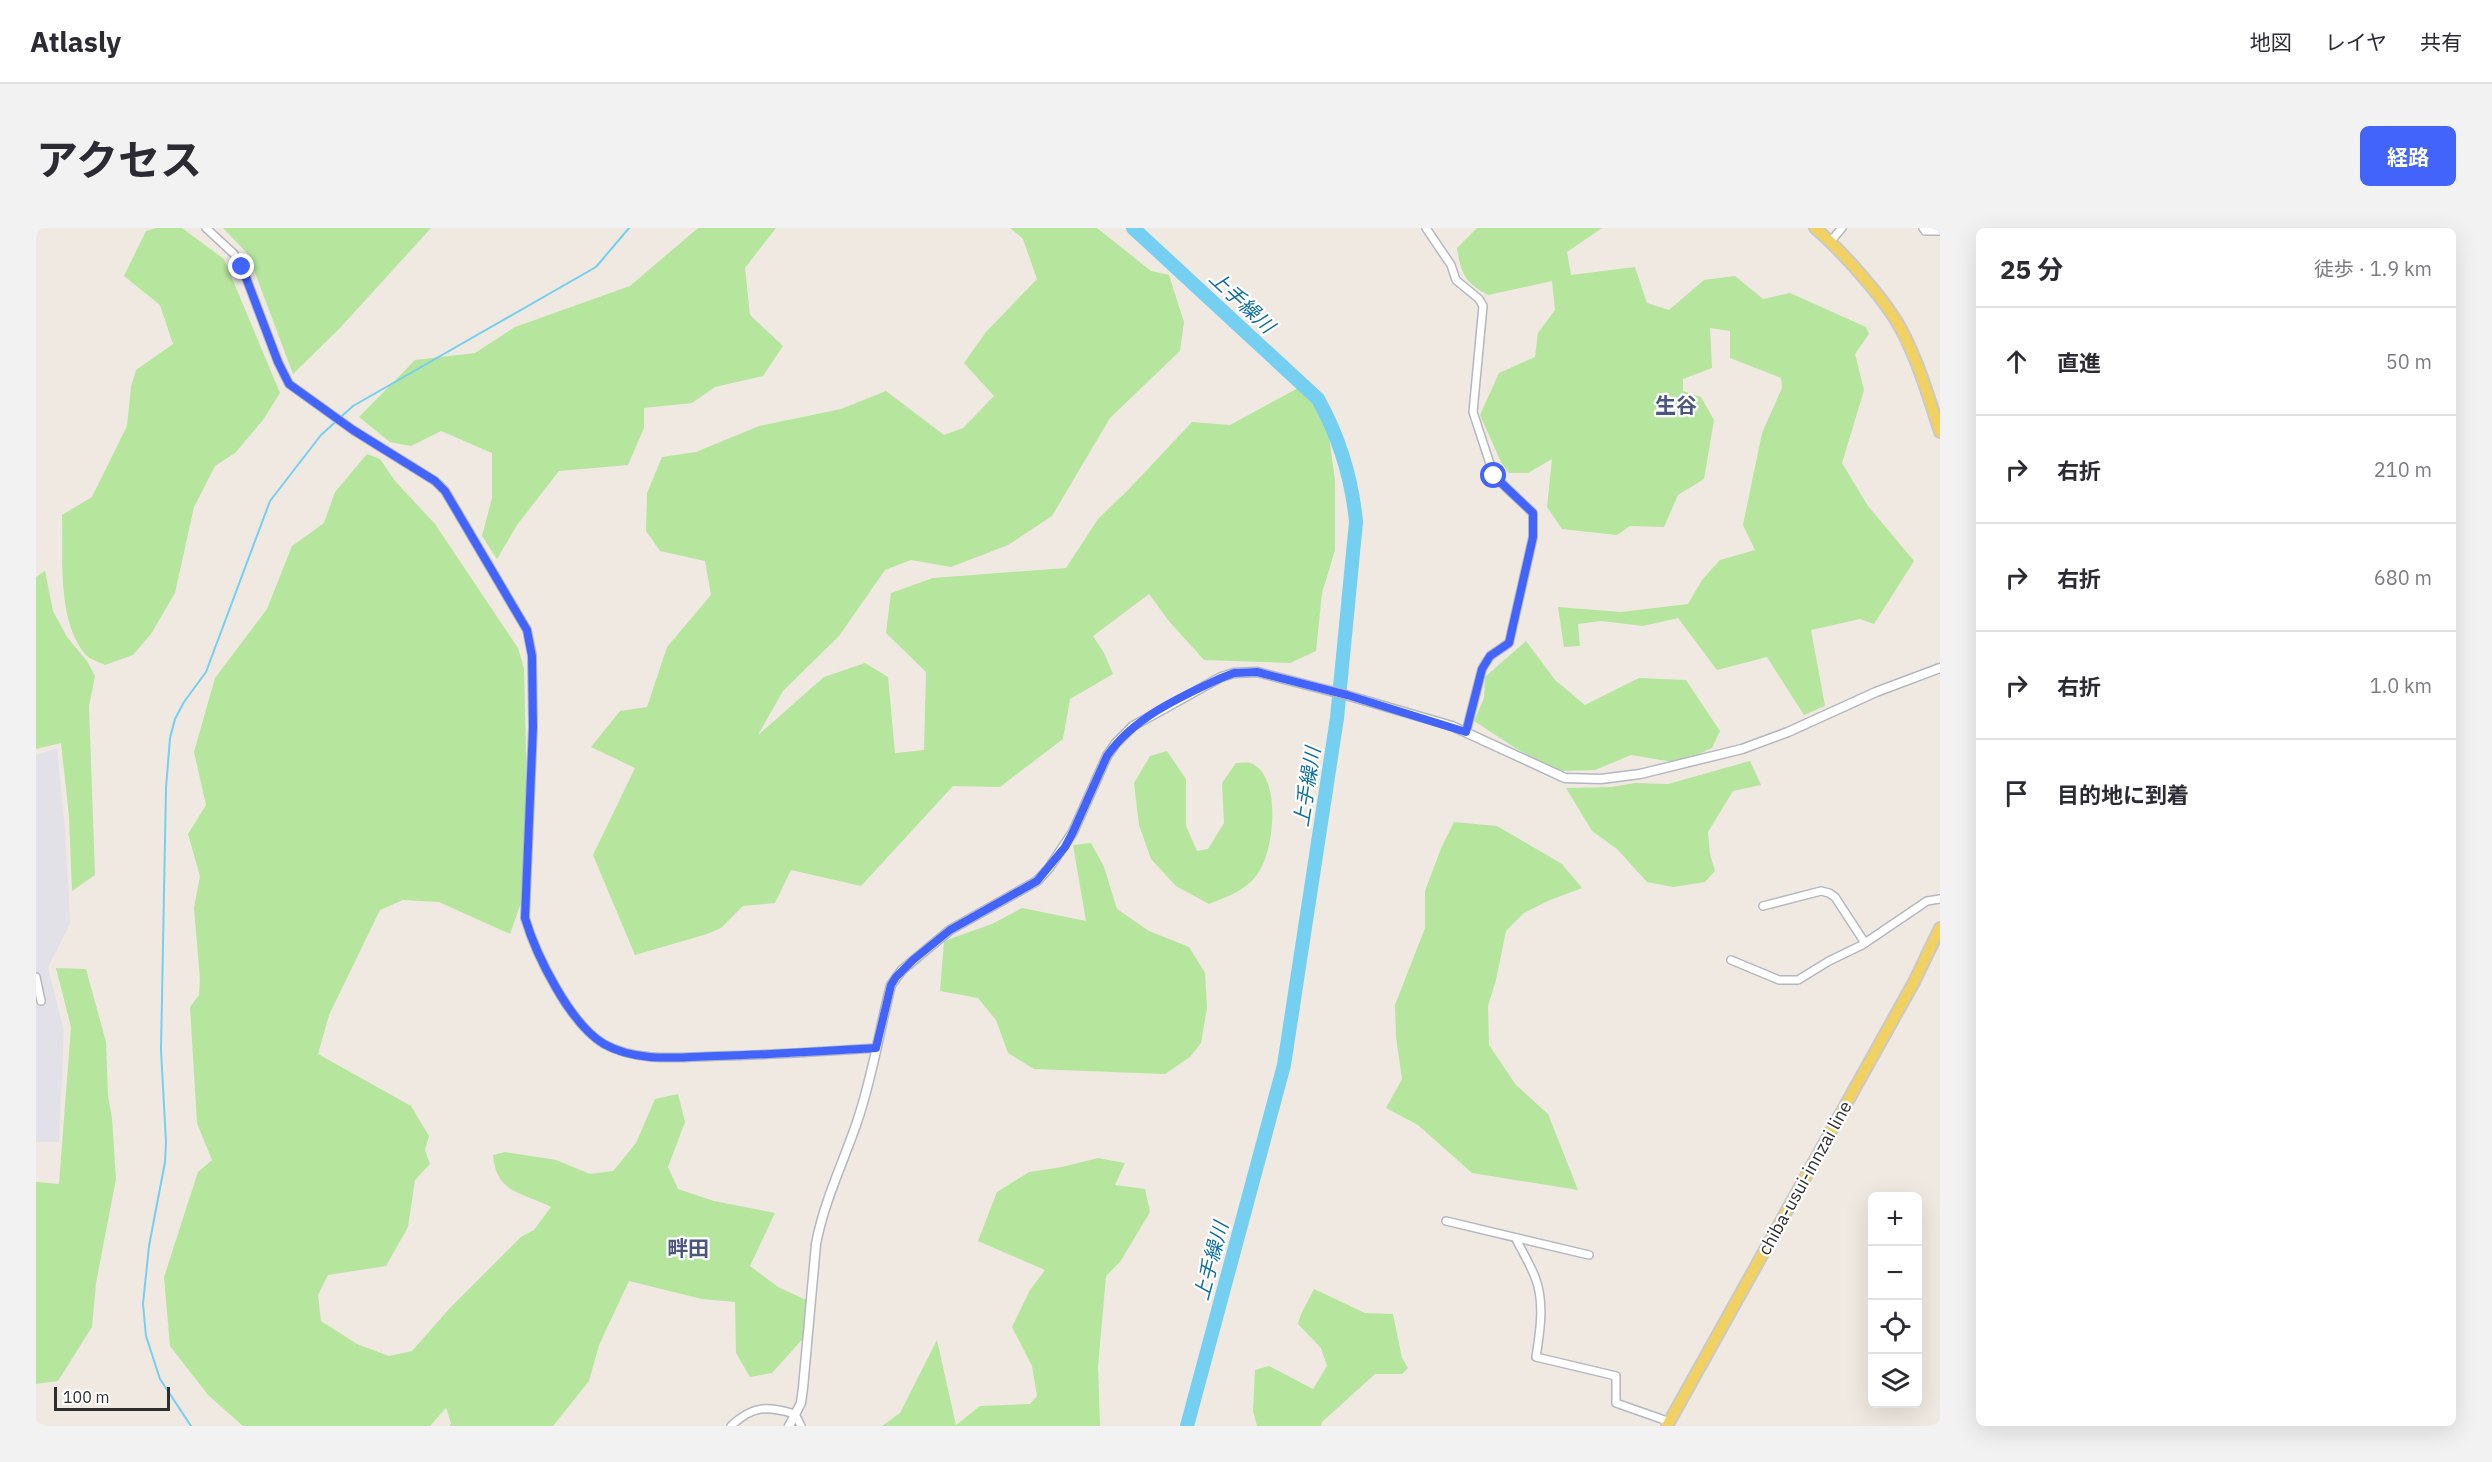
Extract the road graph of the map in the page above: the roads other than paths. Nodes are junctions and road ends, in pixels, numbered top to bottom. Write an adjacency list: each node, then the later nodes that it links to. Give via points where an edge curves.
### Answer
1 (206, 228): 18 (street, via 242,267 289,384 445,491 527,630 532,656 533,727 525,918 552,980 580,1024 607,1045 646,1057)
2 (1426, 228): 10 (street, via 1451,264 1456,280 1483,306 1473,412 1494,476 1533,513 1534,523 1509,643 1490,656 1482,669)
3 (1815, 228): 7 (main road)
4 (1842, 228): 7 (street)
5 (1923, 228): 6 (street)
6 (1940, 231)
7 (1830, 242): 8 (main road, via 1893,315 1910,347)
8 (1940, 432)
9 (1940, 668): 10 (street, via 1742,749 1640,774 1565,778)
10 (1466, 732): 18 (street, via 1257,672 1234,673 1196,689 1133,726 1116,743 1073,832 1037,881 950,930 896,977)
11 (1940, 899): 14 (street, via 1926,901)
12 (1763, 906): 14 (street, via 1829,892)
13 (1940, 928): 23 (main road, chiba-usui-innzai line, via 1914,982)
14 (1865, 943): 15 (street, via 1798,980 1779,980)
15 (1731, 960)
16 (36, 977): 17 (street)
17 (41, 1001)
18 (876, 1048): 22 (street, via 857,1123 820,1222 803,1388)
19 (1446, 1221): 20 (street)
20 (1516, 1239): 21 (street); 23 (street, via 1536,1279 1540,1298 1536,1357 1616,1376 1616,1403)
21 (1589, 1255)
22 (795, 1414): 24 (street, via 763,1408 742,1416); 25 (street); 26 (street)
23 (1668, 1424)
24 (731, 1426)
25 (789, 1426)
26 (801, 1426)

